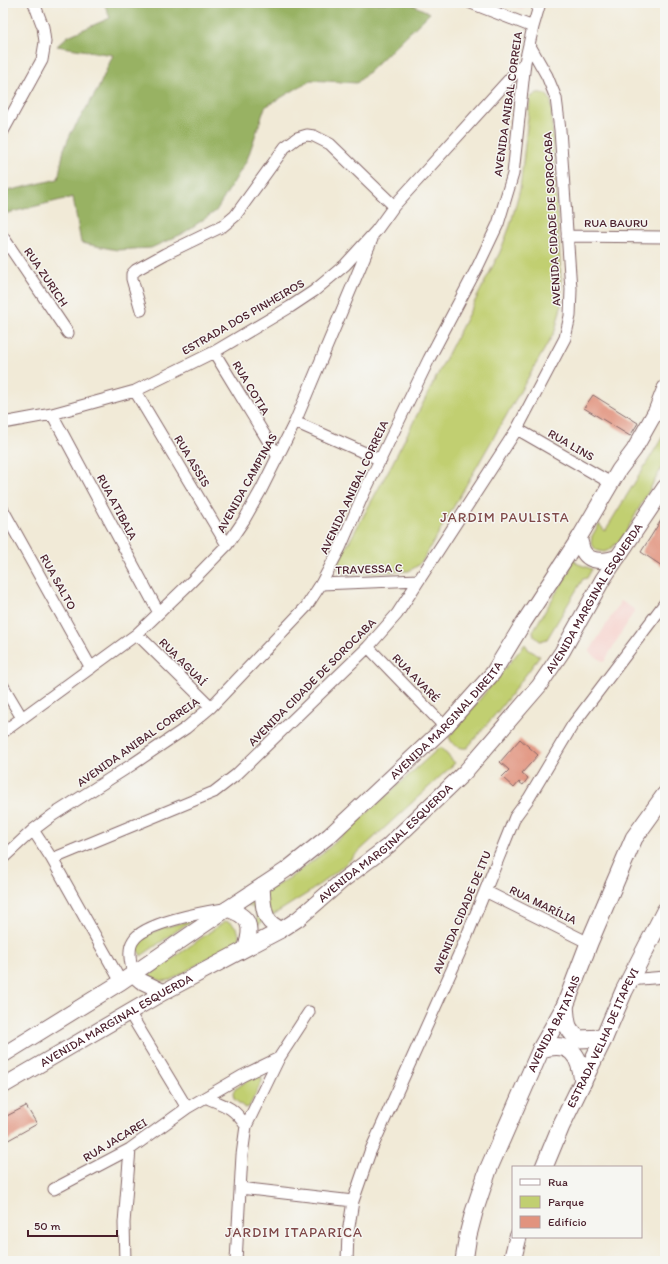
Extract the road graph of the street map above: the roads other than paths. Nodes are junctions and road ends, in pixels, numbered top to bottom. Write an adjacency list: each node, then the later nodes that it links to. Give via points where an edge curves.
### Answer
1 (34, 3): 7 (street, via 43,27 45,42 42,60)
2 (470, 3): 4 (street)
3 (540, 3): 4 (street, AVENIDA ANIBAL CORREIA)
4 (533, 27): 5 (street, AVENIDA ANIBAL CORREIA)
5 (530, 46): 6 (street, AVENIDA ANIBAL CORREIA); 10 (street, AVENIDA CIDADE DE SOROCABA, via 556,98)
6 (525, 62): 8 (street, ESTRADA DOS PINHEIROS); 24 (street, AVENIDA ANIBAL CORREIA, via 513,174 498,224)
7 (3, 131)
8 (394, 206): 9 (street, ESTRADA DOS PINHEIROS); 13 (street, via 330,144 314,136 297,138 285,146 235,216 223,226 165,254 132,274)
9 (376, 231): 15 (street, ESTRADA DOS PINHEIROS, via 345,265 314,291); 20 (street, AVENIDA CAMPINAS)
10 (567, 236): 12 (street, RUA BAURU); 22 (street, AVENIDA CIDADE DE SOROCABA, via 571,289 570,316 565,338)
11 (3, 237): 14 (street, RUA ZURICH)
12 (665, 237)
13 (141, 310)
14 (68, 333)
15 (214, 352): 17 (street, ESTRADA DOS PINHEIROS); 23 (street, RUA COTIA)
16 (665, 388): 18 (main road, AVENIDA MARGINAL DIREITA)
17 (135, 391): 19 (street, ESTRADA DOS PINHEIROS); 29 (street, RUA ASSIS)
18 (660, 407): 25 (main road, AVENIDA MARGINAL DIREITA)
19 (52, 414): 21 (street, ESTRADA DOS PINHEIROS); 34 (street, RUA ATIBAIA)
20 (295, 422): 23 (street, AVENIDA CAMPINAS); 24 (street)
21 (3, 423)
22 (517, 429): 25 (street, RUA LINS); 31 (street, AVENIDA CIDADE DE SOROCABA)
23 (278, 458): 29 (street, AVENIDA CAMPINAS, via 244,520)
24 (381, 460): 32 (street, AVENIDA ANIBAL CORREIA)
25 (611, 483): 28 (main road, AVENIDA MARGINAL DIREITA)
26 (665, 487): 30 (main road, AVENIDA MARGINAL ESQUERDA)
27 (3, 510): 37 (street, RUA SALTO)
28 (580, 538): 30 (main road, via 583,551 589,557 605,561); 41 (main road, AVENIDA MARGINAL DIREITA, via 492,673)
29 (227, 545): 34 (street, AVENIDA CAMPINAS)
30 (618, 557): 51 (main road, AVENIDA MARGINAL ESQUERDA, via 539,686 465,772 388,846)
31 (419, 580): 32 (street, TRAVESSA C); 36 (street, AVENIDA CIDADE DE SOROCABA, via 397,614)
32 (321, 584): 39 (street, AVENIDA ANIBAL CORREIA, via 306,607)
33 (665, 604): 48 (street, AVENIDA CIDADE DE ITU, via 572,726 515,817)
34 (159, 613): 35 (street, AVENIDA CAMPINAS)
35 (137, 634): 37 (street, AVENIDA CAMPINAS); 39 (street, RUA AGUAÍ)
36 (368, 647): 41 (street, RUA AVARÉ); 46 (street, AVENIDA CIDADE DE SOROCABA, via 236,775 214,792)
37 (91, 668): 40 (street, AVENIDA CAMPINAS)
38 (3, 686): 40 (street)
39 (211, 708): 44 (street, AVENIDA ANIBAL CORREIA, via 186,728)
40 (22, 718): 42 (street, AVENIDA CAMPINAS)
41 (445, 727): 47 (main road, AVENIDA MARGINAL DIREITA, via 314,849)
42 (3, 732)
43 (665, 795): 52 (main road, AVENIDA BATATAIS, via 634,838)
44 (33, 830): 45 (street, AVENIDA ANIBAL CORREIA); 46 (street)
45 (3, 858)
46 (52, 859): 55 (street)
47 (262, 886): 49 (main road, AVENIDA MARGINAL DIREITA); 51 (main road, via 266,915)
48 (485, 891): 52 (street, RUA MARÍLIA); 74 (street, AVENIDA CIDADE DE ITU, via 370,1152)
49 (227, 909): 53 (main road, via 238,912 248,923 250,935); 55 (main road, AVENIDA MARGINAL DIREITA); 55 (street, AVENIDA MARGINAL DIREITA, via 154,926 137,936 131,946 131,964)
50 (665, 911): 56 (main road, ESTRADA VELHA DE ITAPEVI)
51 (281, 930): 53 (main road, AVENIDA MARGINAL ESQUERDA)
52 (589, 943): 58 (main road, AVENIDA BATATAIS)
53 (246, 947): 57 (main road, AVENIDA MARGINAL ESQUERDA)
54 (665, 977): 56 (street)
55 (127, 978): 57 (main road, via 141,981); 63 (main road, AVENIDA MARGINAL DIREITA)
56 (629, 980): 61 (main road, ESTRADA VELHA DE ITAPEVI)
57 (164, 992): 59 (main road, AVENIDA MARGINAL ESQUERDA)
58 (565, 1006): 61 (main road, via 568,1026 579,1040); 62 (main road, AVENIDA BATATAIS)
59 (129, 1012): 66 (main road, AVENIDA MARGINAL ESQUERDA); 68 (street)
60 (309, 1012): 64 (street)
61 (604, 1038): 65 (main road, ESTRADA VELHA DE ITAPEVI)
62 (541, 1049): 65 (main road, via 554,1046 571,1051 578,1058); 79 (main road, AVENIDA BATATAIS, via 488,1170 474,1212)
63 (3, 1055)
64 (279, 1058): 67 (street, RUA JACAREI, via 242,1076); 69 (street)
65 (583, 1082): 71 (main road, ESTRADA VELHA DE ITAPEVI)
66 (3, 1086)
67 (207, 1098): 68 (street, RUA JACAREI); 69 (street, via 228,1106 238,1114)
68 (187, 1108): 70 (street, RUA JACAREI)
69 (246, 1126): 72 (street)
70 (130, 1148): 73 (street, RUA JACAREI); 76 (street, via 124,1222)
71 (544, 1166)
72 (240, 1188): 74 (street); 77 (street)
73 (54, 1189)
74 (353, 1201): 78 (street, AVENIDA CIDADE DE ITU)
75 (518, 1238): 80 (main road)
76 (125, 1261)
77 (236, 1261)
78 (347, 1261)
79 (464, 1261)
80 (512, 1261)

